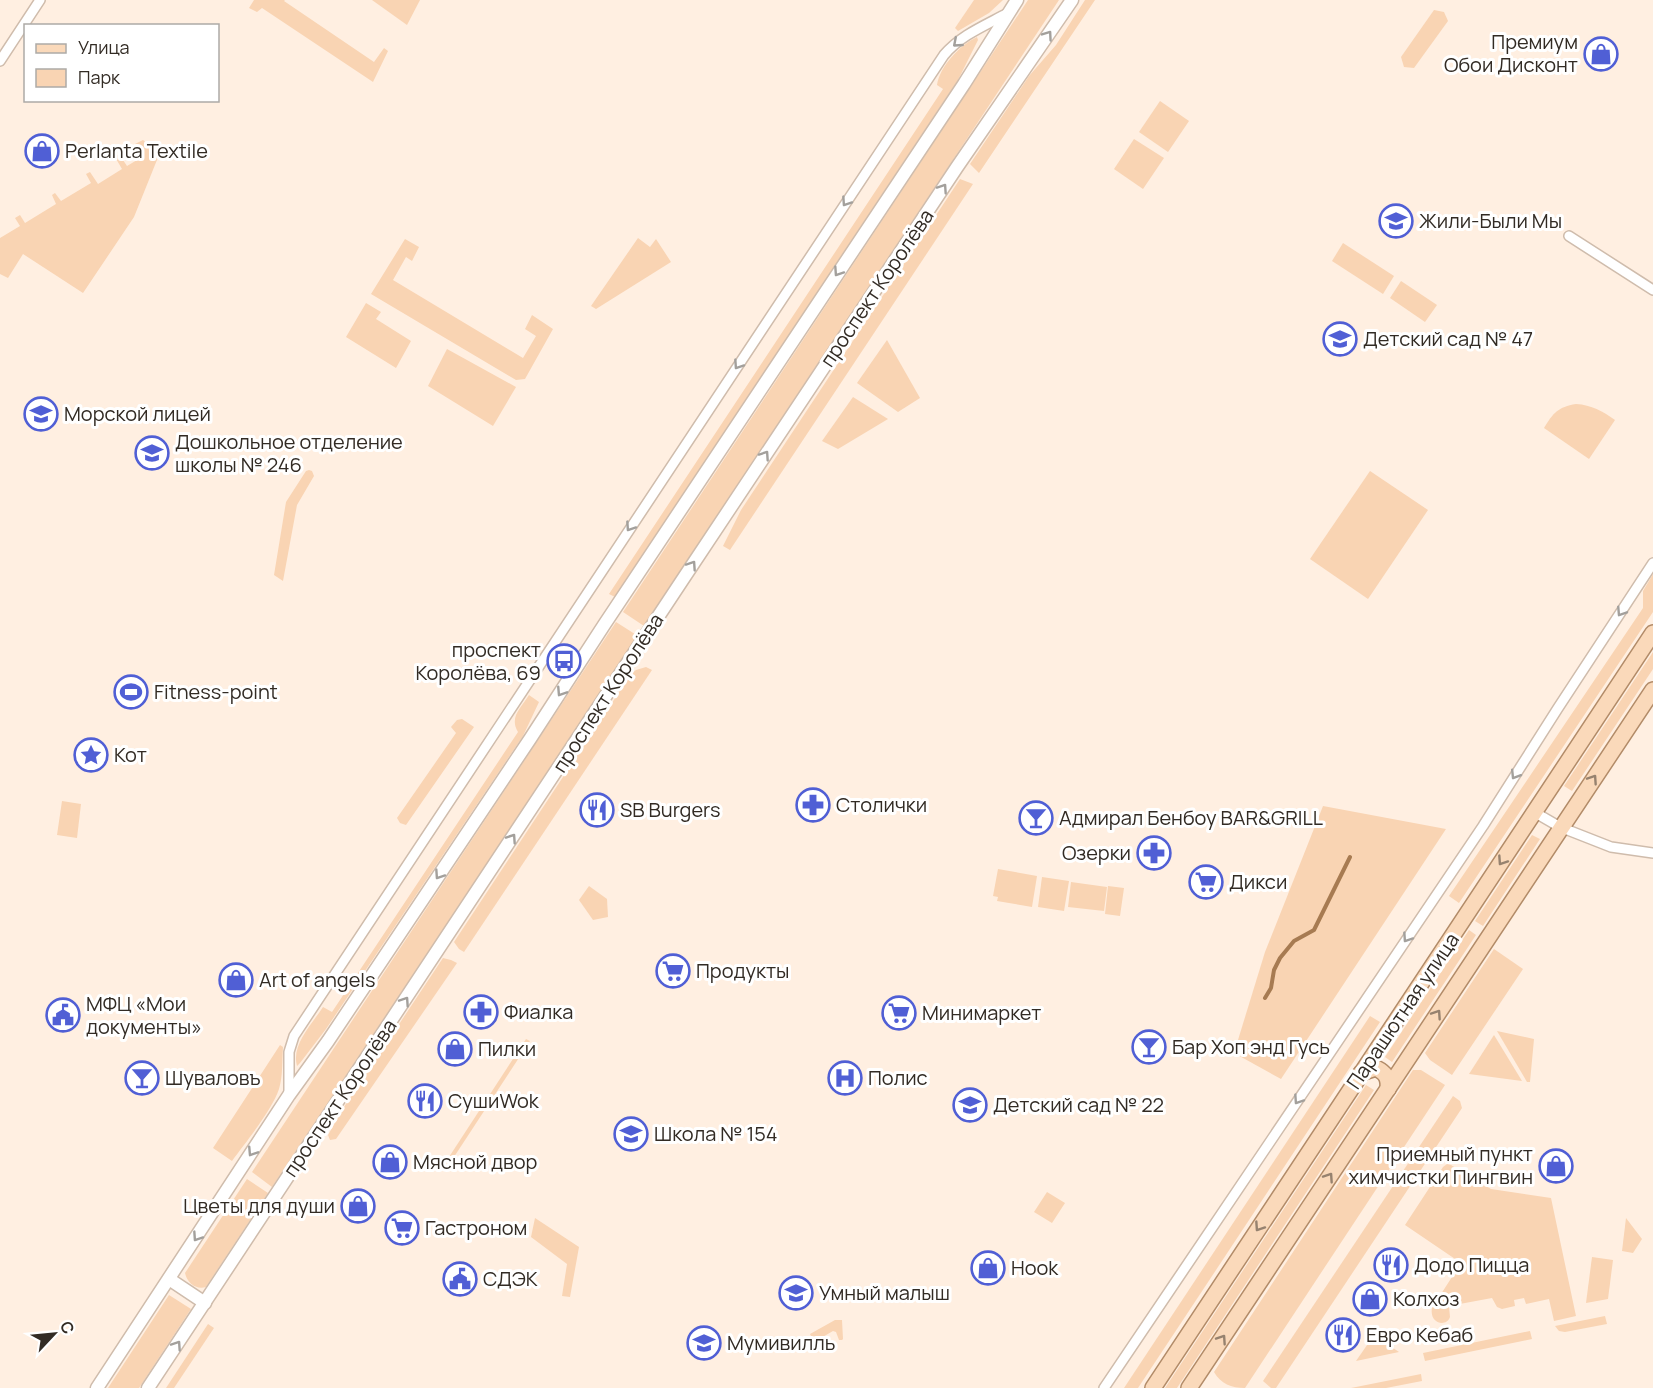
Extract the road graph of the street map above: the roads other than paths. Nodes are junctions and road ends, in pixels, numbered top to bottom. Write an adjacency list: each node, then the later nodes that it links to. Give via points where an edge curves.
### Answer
1 (40, 0): 6 (street)
2 (1017, 0): 4 (street, проспект Королёва)
3 (1072, 0): 20 (street, проспект Королёва, one-way to 3, via 957,167)
4 (1008, 14): 18 (street, проспект Королёва, one-way to 18, via 530,740); 18 (street, one-way to 18, via 953,45 884,144 294,1036 288,1052)
5 (24, 24): 7 (street)
6 (24, 24)
7 (0, 61)
8 (1569, 236): 9 (street)
9 (1653, 290)
10 (1653, 563): 23 (street, one-way to 23, via 1483,826)
11 (1653, 633): 13 (main road, Парашютная улица)
12 (1653, 690): 14 (main road, Парашютная улица, one-way to 12)
13 (1534, 812): 14 (street); 16 (main road, Парашютная улица, one-way to 16)
14 (1560, 827): 15 (street, via 1611,847); 17 (main road, Парашютная улица, one-way to 14)
15 (1653, 853)
16 (1361, 1073): 17 (main road, via 1376,1068 1382,1071 1389,1081); 24 (main road, Парашютная улица, one-way to 24)
17 (1388, 1089): 25 (main road, Парашютная улица, one-way to 17)
18 (289, 1095): 19 (street, проспект Королёва, one-way to 19)
19 (169, 1279): 20 (street); 21 (street, проспект Королёва)
20 (205, 1303): 22 (street, проспект Королёва, one-way to 20)
21 (97, 1388)
22 (148, 1388)
23 (1104, 1388)
24 (1153, 1388)
25 (1189, 1388)

